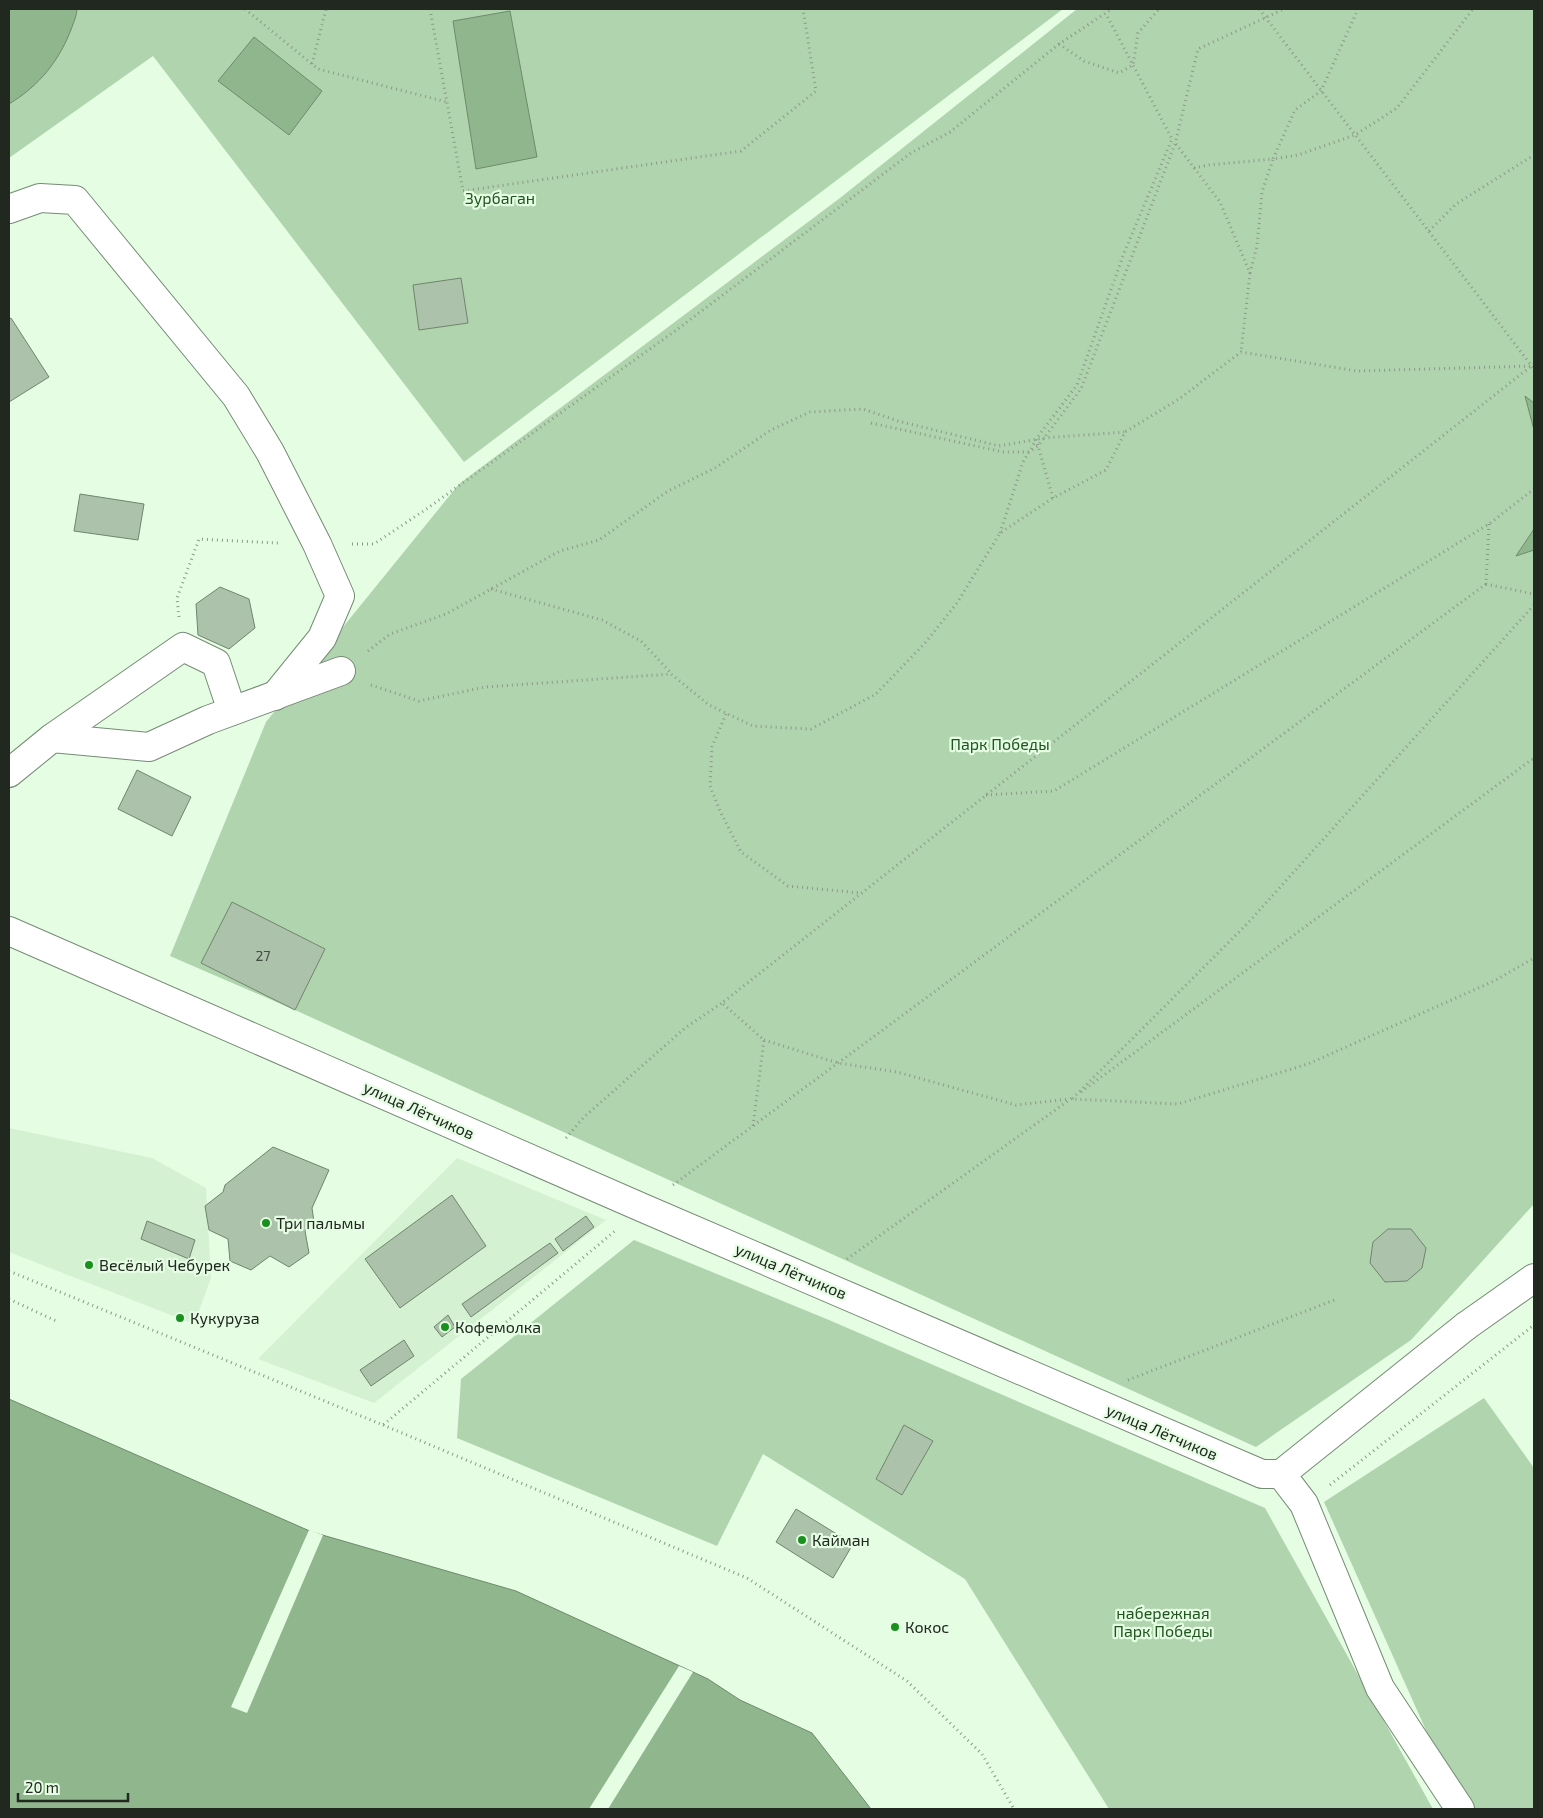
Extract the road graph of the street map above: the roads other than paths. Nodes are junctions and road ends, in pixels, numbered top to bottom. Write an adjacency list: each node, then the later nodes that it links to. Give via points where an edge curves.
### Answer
1 (9, 209): 3 (street, via 40,198 74,200 236,396 270,452 340,596 322,638)
2 (341, 671): 3 (street)
3 (274, 696): 4 (street)
4 (232, 711): 5 (street, via 149,747); 5 (street, via 216,663 183,647)
5 (52, 738): 6 (street)
6 (9, 773)
7 (9, 931): 9 (street, улица Лётчиков, via 1262,1474)
8 (1534, 1278): 9 (street, via 1466,1326)
9 (1281, 1474): 10 (street, via 1304,1504 1380,1688)
10 (1460, 1809)

